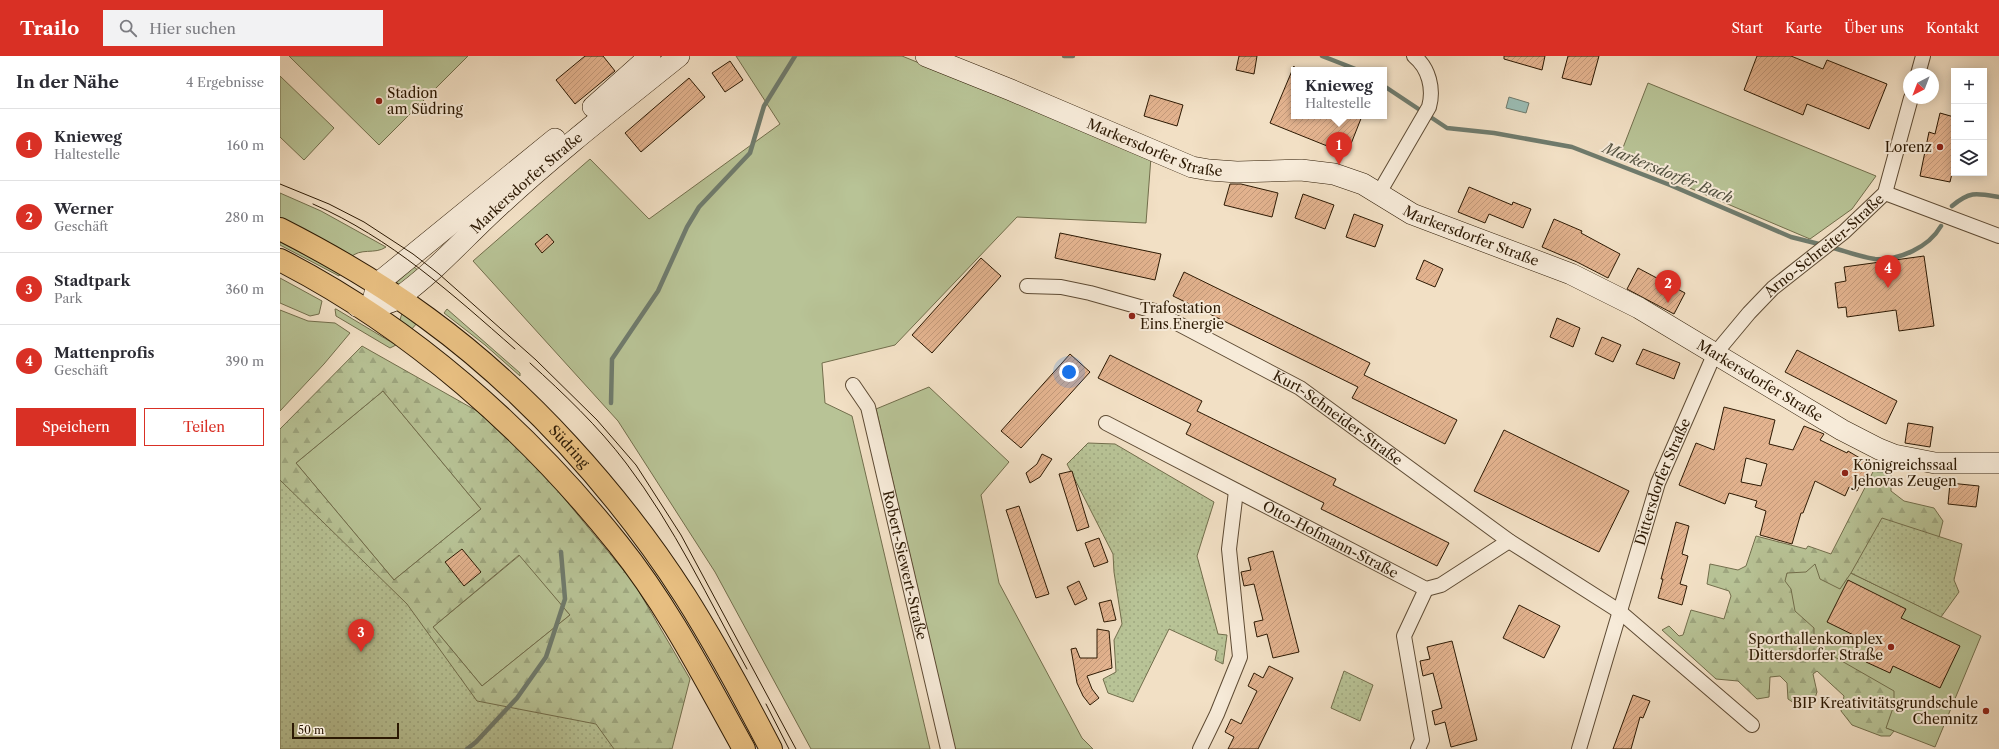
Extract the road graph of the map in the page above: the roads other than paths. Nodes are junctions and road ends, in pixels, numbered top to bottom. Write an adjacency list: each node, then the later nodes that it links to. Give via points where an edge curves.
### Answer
1 (650, 56): 13 (street, Markersdorfer Straße, via 544,148)
2 (679, 56): 15 (street, Markersdorfer Straße, via 499,205 439,263)
3 (926, 56): 8 (street, Markersdorfer Straße, via 1192,167 1209,170 1301,170 1334,174 1363,184)
4 (1414, 56): 8 (street, via 1430,80 1432,95 1429,107)
5 (1923, 56): 6 (street)
6 (1920, 68)
7 (1909, 104): 9 (street, Arno-Schreiter-Straße)
8 (1379, 193): 17 (street, Markersdorfer Straße, via 1412,214 1571,274 1639,308)
9 (1885, 193): 11 (street); 17 (street, Arno-Schreiter-Straße, via 1834,240 1774,288)
10 (280, 229): 13 (main road, Südring)
11 (1999, 236)
12 (280, 260): 16 (main road, Südring)
13 (377, 284): 15 (main road, Südring); 16 (street)
14 (1027, 286): 22 (street, Kurt-Schneider-Straße, via 1061,287 1154,311 1300,388)
15 (398, 298): 16 (street, Markersdorfer Straße); 27 (main road, Südring, via 501,378 590,471 684,595 722,658)
16 (369, 311): 26 (main road, Südring, via 484,401 546,462 618,544 669,618)
17 (1714, 355): 20 (street, Markersdorfer Straße, via 1842,430 1894,455 1935,463); 24 (street, Dittersdorfer Straße, via 1658,483)
18 (853, 385): 28 (street, Robert-Siewert-Straße, via 868,407)
19 (1106, 423): 21 (street, Otto-Hofmann-Straße)
20 (1999, 463)
21 (1236, 491): 23 (street, Otto-Hofmann-Straße); 29 (street, via 1229,549 1240,657)
22 (1509, 541): 23 (street, via 1441,585); 24 (street, Kurt-Schneider-Straße)
23 (1426, 589): 30 (street, via 1404,636 1422,740)
24 (1619, 611): 25 (street); 31 (street, Dittersdorfer Straße)
25 (1752, 725)
26 (744, 749)
27 (771, 749)
28 (948, 749)
29 (1200, 749)
30 (1418, 749)
31 (1579, 749)

